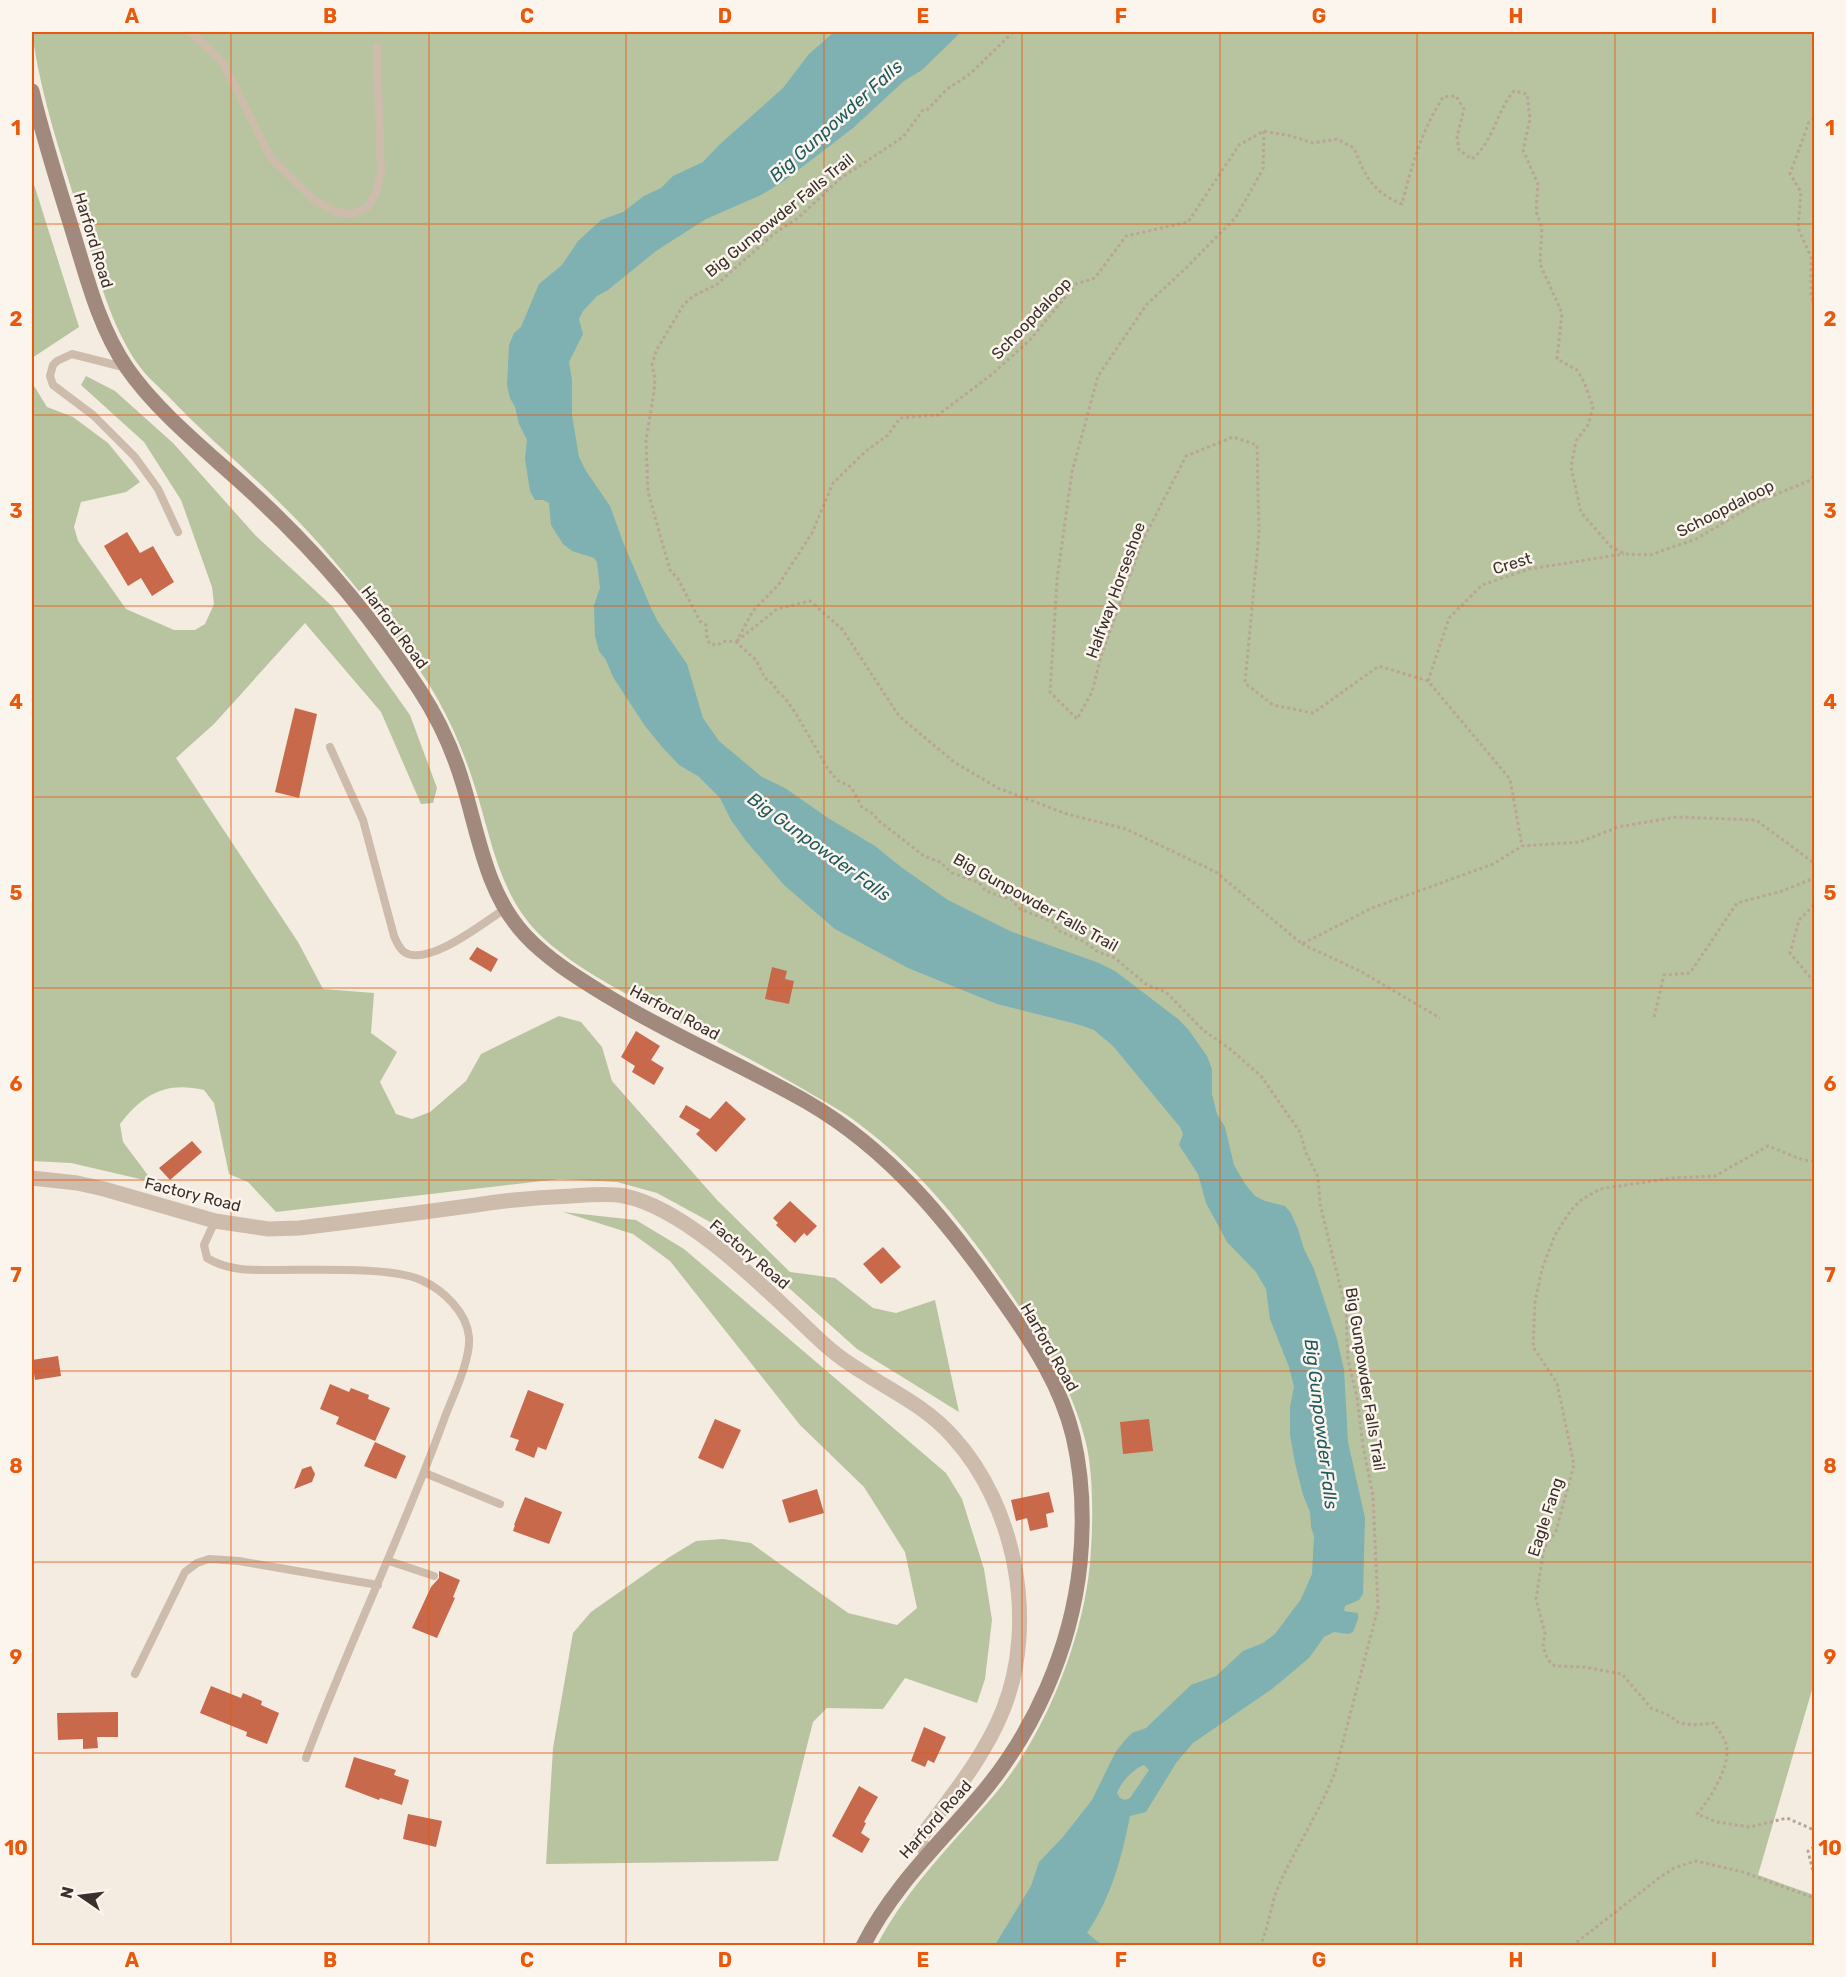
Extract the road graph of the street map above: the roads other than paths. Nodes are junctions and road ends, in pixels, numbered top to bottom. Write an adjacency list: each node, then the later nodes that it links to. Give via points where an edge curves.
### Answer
1 (191, 32): 2 (lane, via 223,63 272,158 314,200 336,213 353,214 368,207 381,174)
2 (377, 47)
3 (32, 91): 4 (main road, Harford Road, via 88,282 108,334)
4 (127, 368): 5 (lane, via 72,354 53,365 50,376 53,385 100,421 135,457 158,489); 7 (main road, Harford Road, via 157,404 307,546 407,671 450,745 490,878)
5 (178, 532)
6 (330, 747): 7 (lane, via 363,820 394,936 404,952 431,954)
7 (505, 909): 17 (main road, Harford Road, via 535,945 581,979 675,1034 808,1103 849,1129 881,1156 933,1208 979,1267 1031,1343 1062,1404 1078,1466 1082,1521 1079,1569 1064,1641 1044,1694 1016,1746 980,1797)
8 (32, 1178): 9 (street, Factory Road, via 104,1189)
9 (215, 1221): 10 (lane, via 204,1245 207,1258 219,1266 247,1271 404,1275 430,1285 450,1300 469,1336 467,1357); 17 (street, Factory Road, via 299,1228 525,1198 624,1196 661,1211 708,1240 830,1350 917,1404 937,1421 974,1463 1005,1525 1018,1589 1019,1619 1013,1679 1004,1709 971,1767 919,1840)
10 (425, 1473): 11 (lane); 12 (lane)
11 (500, 1504)
12 (389, 1561): 13 (lane); 14 (lane)
13 (434, 1576)
14 (378, 1585): 15 (lane, via 239,1561 209,1559 197,1563 185,1572); 16 (lane)
15 (135, 1674)
16 (306, 1758)
17 (927, 1853): 18 (main road, Harford Road, via 885,1907)
18 (863, 1946)

